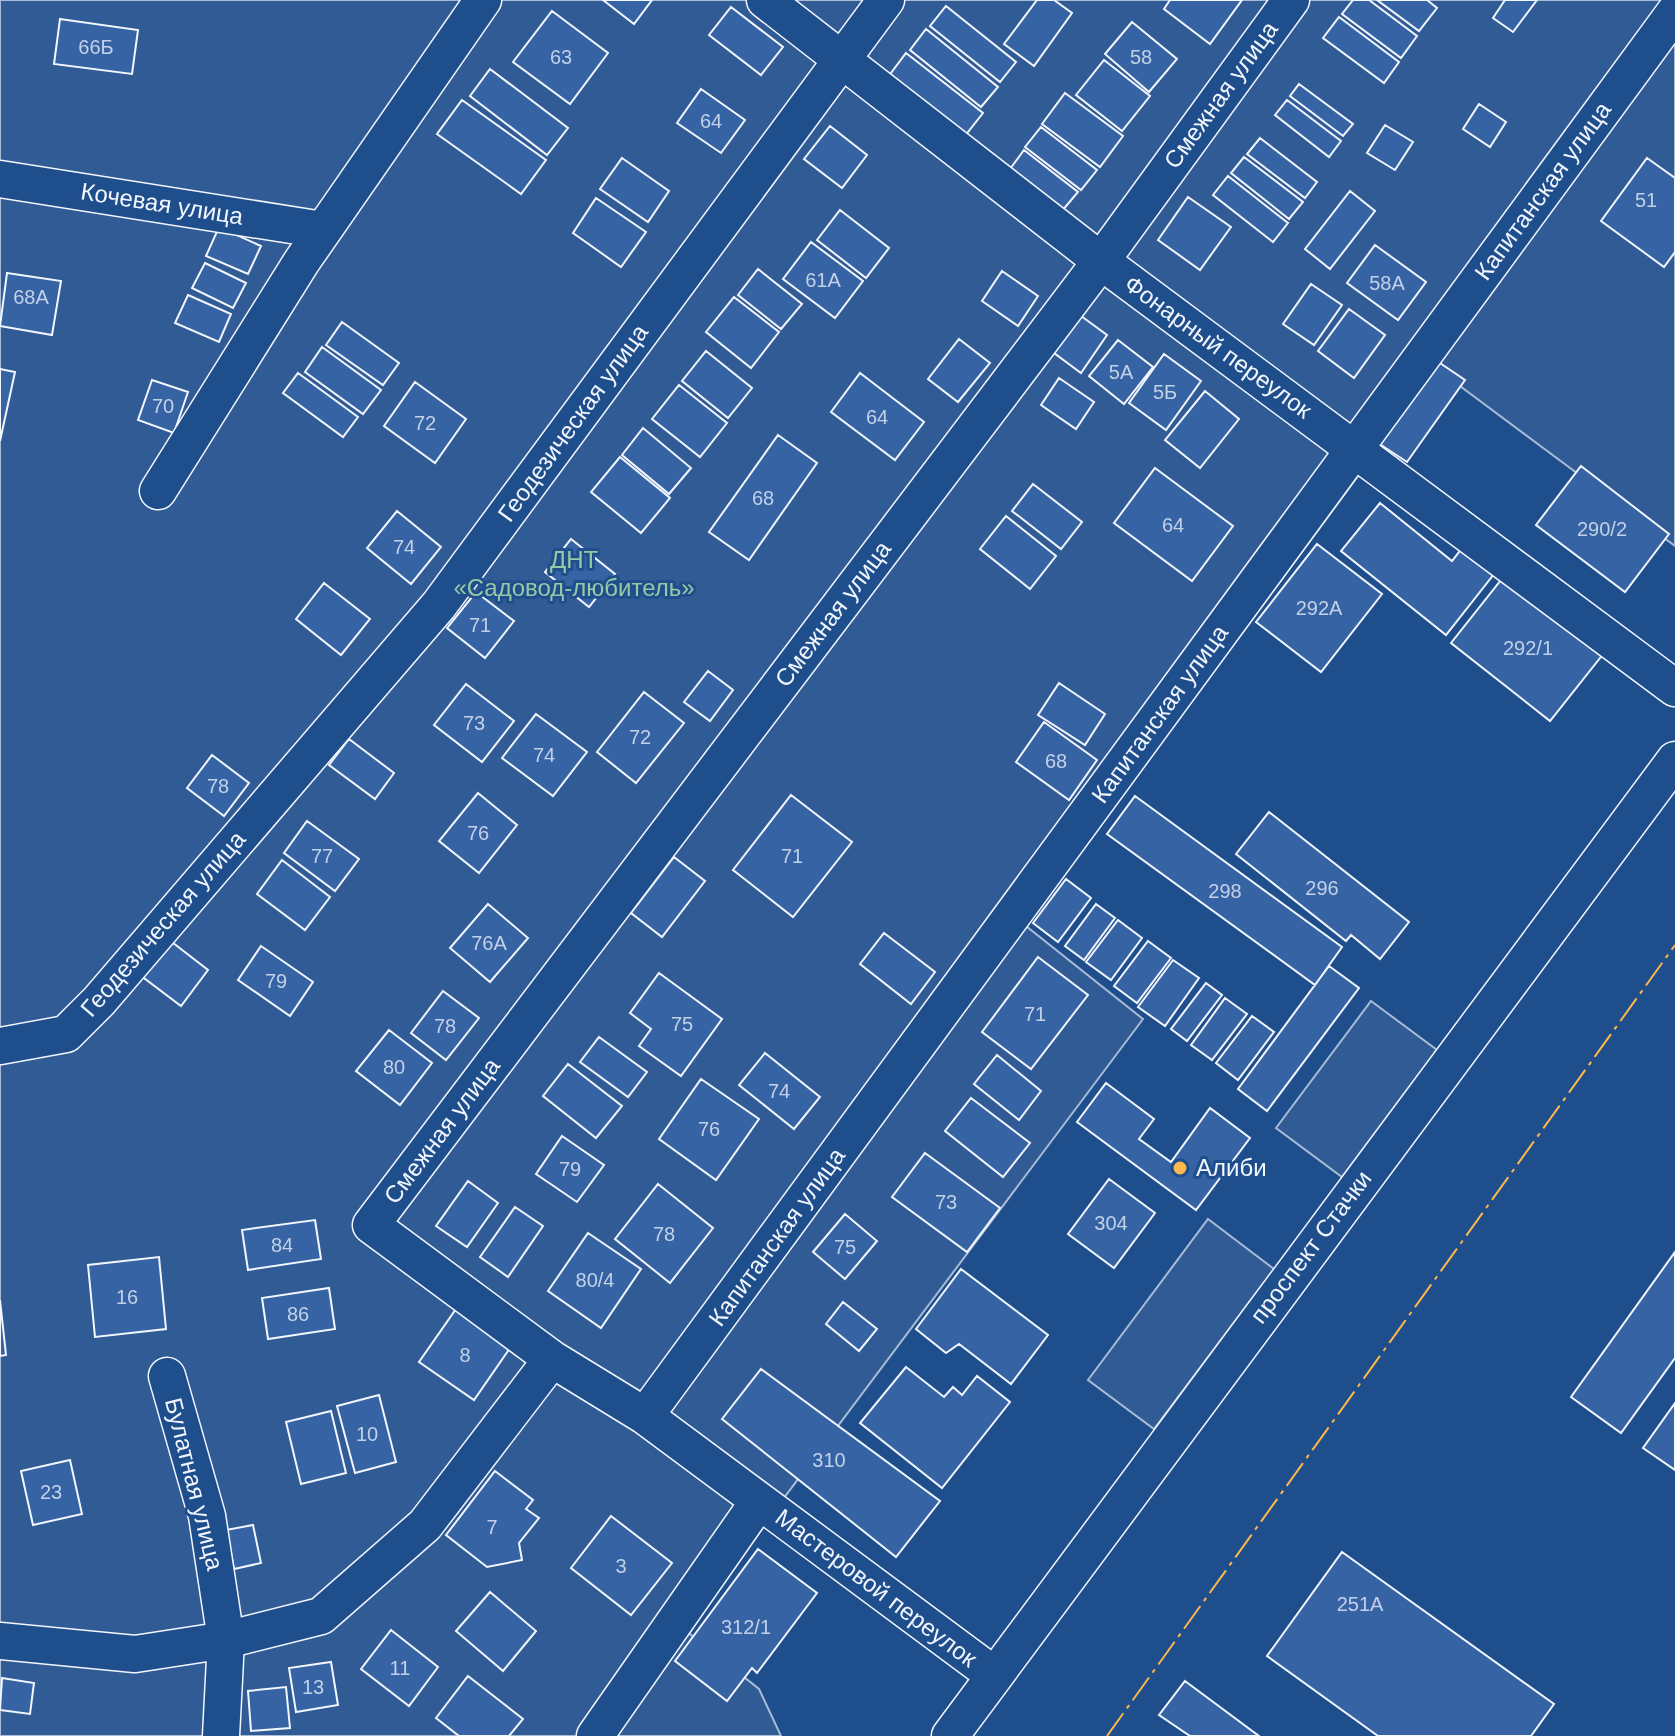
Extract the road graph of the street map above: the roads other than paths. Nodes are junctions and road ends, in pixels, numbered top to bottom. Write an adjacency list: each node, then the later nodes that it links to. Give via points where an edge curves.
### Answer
1 (483, 0): 8 (street)
2 (765, 0): 6 (street, Фонарный переулок)
3 (886, 0): 6 (street, Геодезическая улица)
4 (1291, 0): 9 (street, Смежная улица)
5 (1675, 12): 10 (street, Капитанская улица)
6 (841, 60): 9 (street, Фонарный переулок); 14 (street, Геодезическая улица, via 439,605 99,1001 66,1034)
7 (0, 179): 8 (street, Кочевая улица)
8 (323, 230): 11 (street)
9 (1101, 261): 10 (street, Фонарный переулок); 15 (street, Смежная улица)
10 (1355, 448): 12 (street, Фонарный переулок); 18 (street, Капитанская улица)
11 (158, 491)
12 (1675, 688)
13 (1675, 760): 22 (street, проспект Стачки)
14 (0, 1046)
15 (371, 1225): 16 (street, Мастеровой переулок)
16 (552, 1359): 18 (street, Мастеровой переулок); 20 (street, via 425,1525 321,1616)
17 (167, 1376): 20 (street, Булатная улица, via 207,1516)
18 (645, 1416): 19 (street, Мастеровой переулок)
19 (759, 1501): 22 (street, Мастеровой переулок); 24 (street, Мастеровой переулок)
20 (226, 1640): 21 (street, via 135,1654); 23 (street, Булатная улица)
21 (0, 1641)
22 (994, 1675): 25 (street, проспект Стачки)
23 (221, 1736)
24 (595, 1736)
25 (950, 1736)

